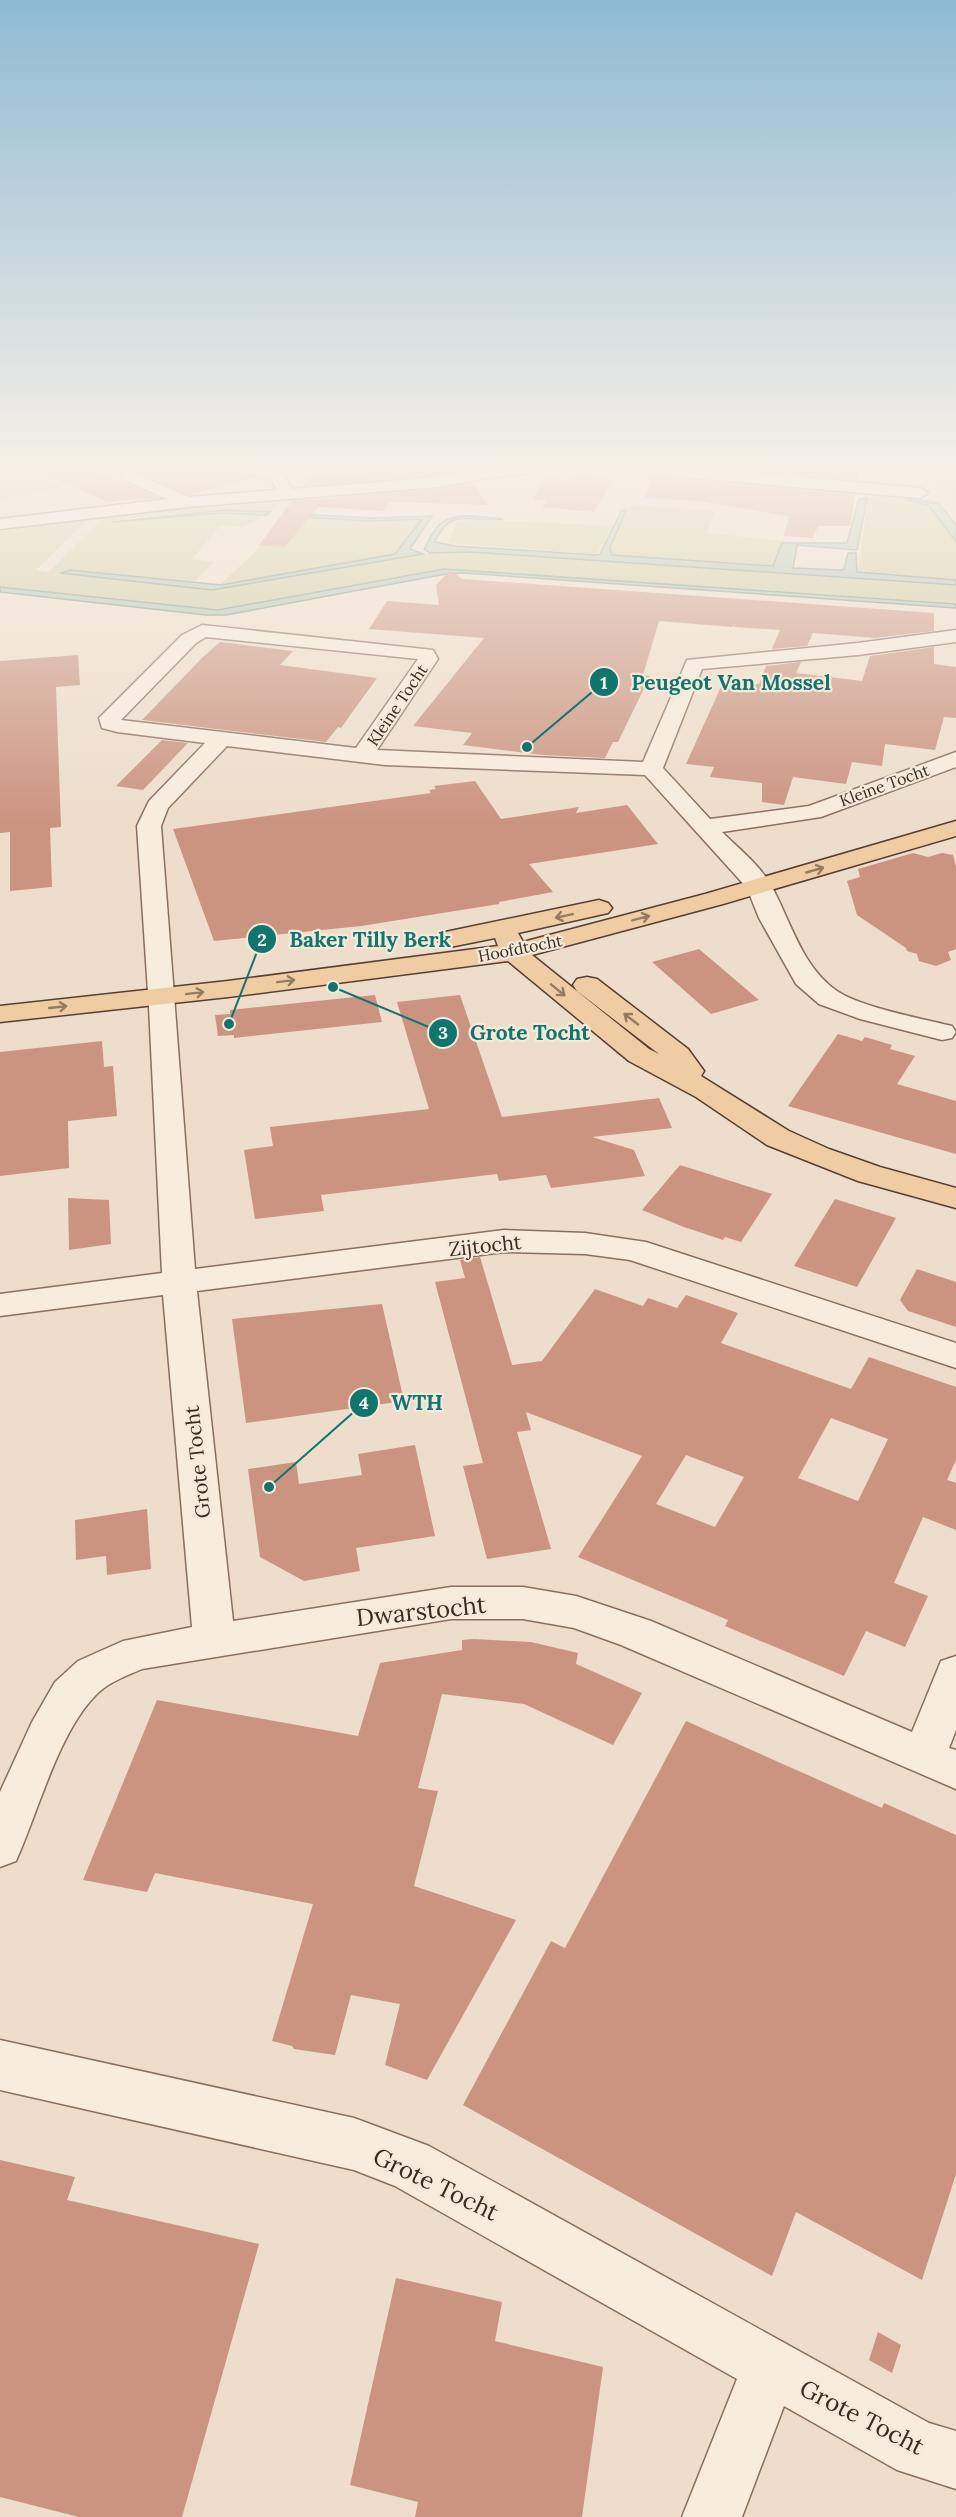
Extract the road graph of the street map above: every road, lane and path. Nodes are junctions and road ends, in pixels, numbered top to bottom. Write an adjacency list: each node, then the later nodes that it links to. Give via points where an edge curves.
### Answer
1 (956, 636): 5 (street, via 694,664)
2 (220, 740): 3 (street, Kleine Tocht); 3 (street, Kleine Tocht, via 117,726 110,723 110,718 189,639 202,631 426,654 428,659); 11 (street, via 157,806 149,826)
3 (362, 756): 5 (street, Kleine Tocht)
4 (956, 759): 7 (street, Kleine Tocht, via 813,812)
5 (651, 769): 7 (street)
6 (956, 806): 9 (main road, Hoofdtocht)
7 (705, 827): 9 (street)
8 (956, 828): 9 (main road, Hoofdtocht, one-way to 8)
9 (751, 878): 10 (main road, Hoofdtocht, one-way to 9); 10 (main road, Hoofdtocht, one-way to 10, via 590,910); 14 (street, via 806,978 829,998 870,1013)
10 (518, 943): 11 (main road, Hoofdtocht); 15 (main road, via 526,964 639,1055 706,1090 778,1138 818,1156)
11 (161, 986): 12 (main road, Hoofdtocht); 13 (main road, Hoofdtocht, one-way to 11); 16 (street, Grote Tocht)
12 (0, 992)
13 (0, 1014)
14 (951, 1028)
15 (956, 1198)
16 (179, 1284): 17 (street, Zijtocht); 18 (street, Zijtocht, via 504,1241 594,1243 634,1250); 19 (street, Grote Tocht)
17 (0, 1305)
18 (956, 1356)
19 (214, 1640): 21 (street, Dwarstocht, via 451,1603 524,1603 576,1612 636,1633); 22 (street, Dwarstocht, via 138,1653 79,1683 57,1717)
20 (956, 1673): 21 (street)
21 (940, 1763)
22 (0, 1846)
23 (0, 2065): 24 (street, Grote Tocht, via 354,2144 411,2165)
24 (770, 2369): 25 (street, Grote Tocht, via 918,2449); 26 (street)
25 (956, 2460)
26 (712, 2517)

